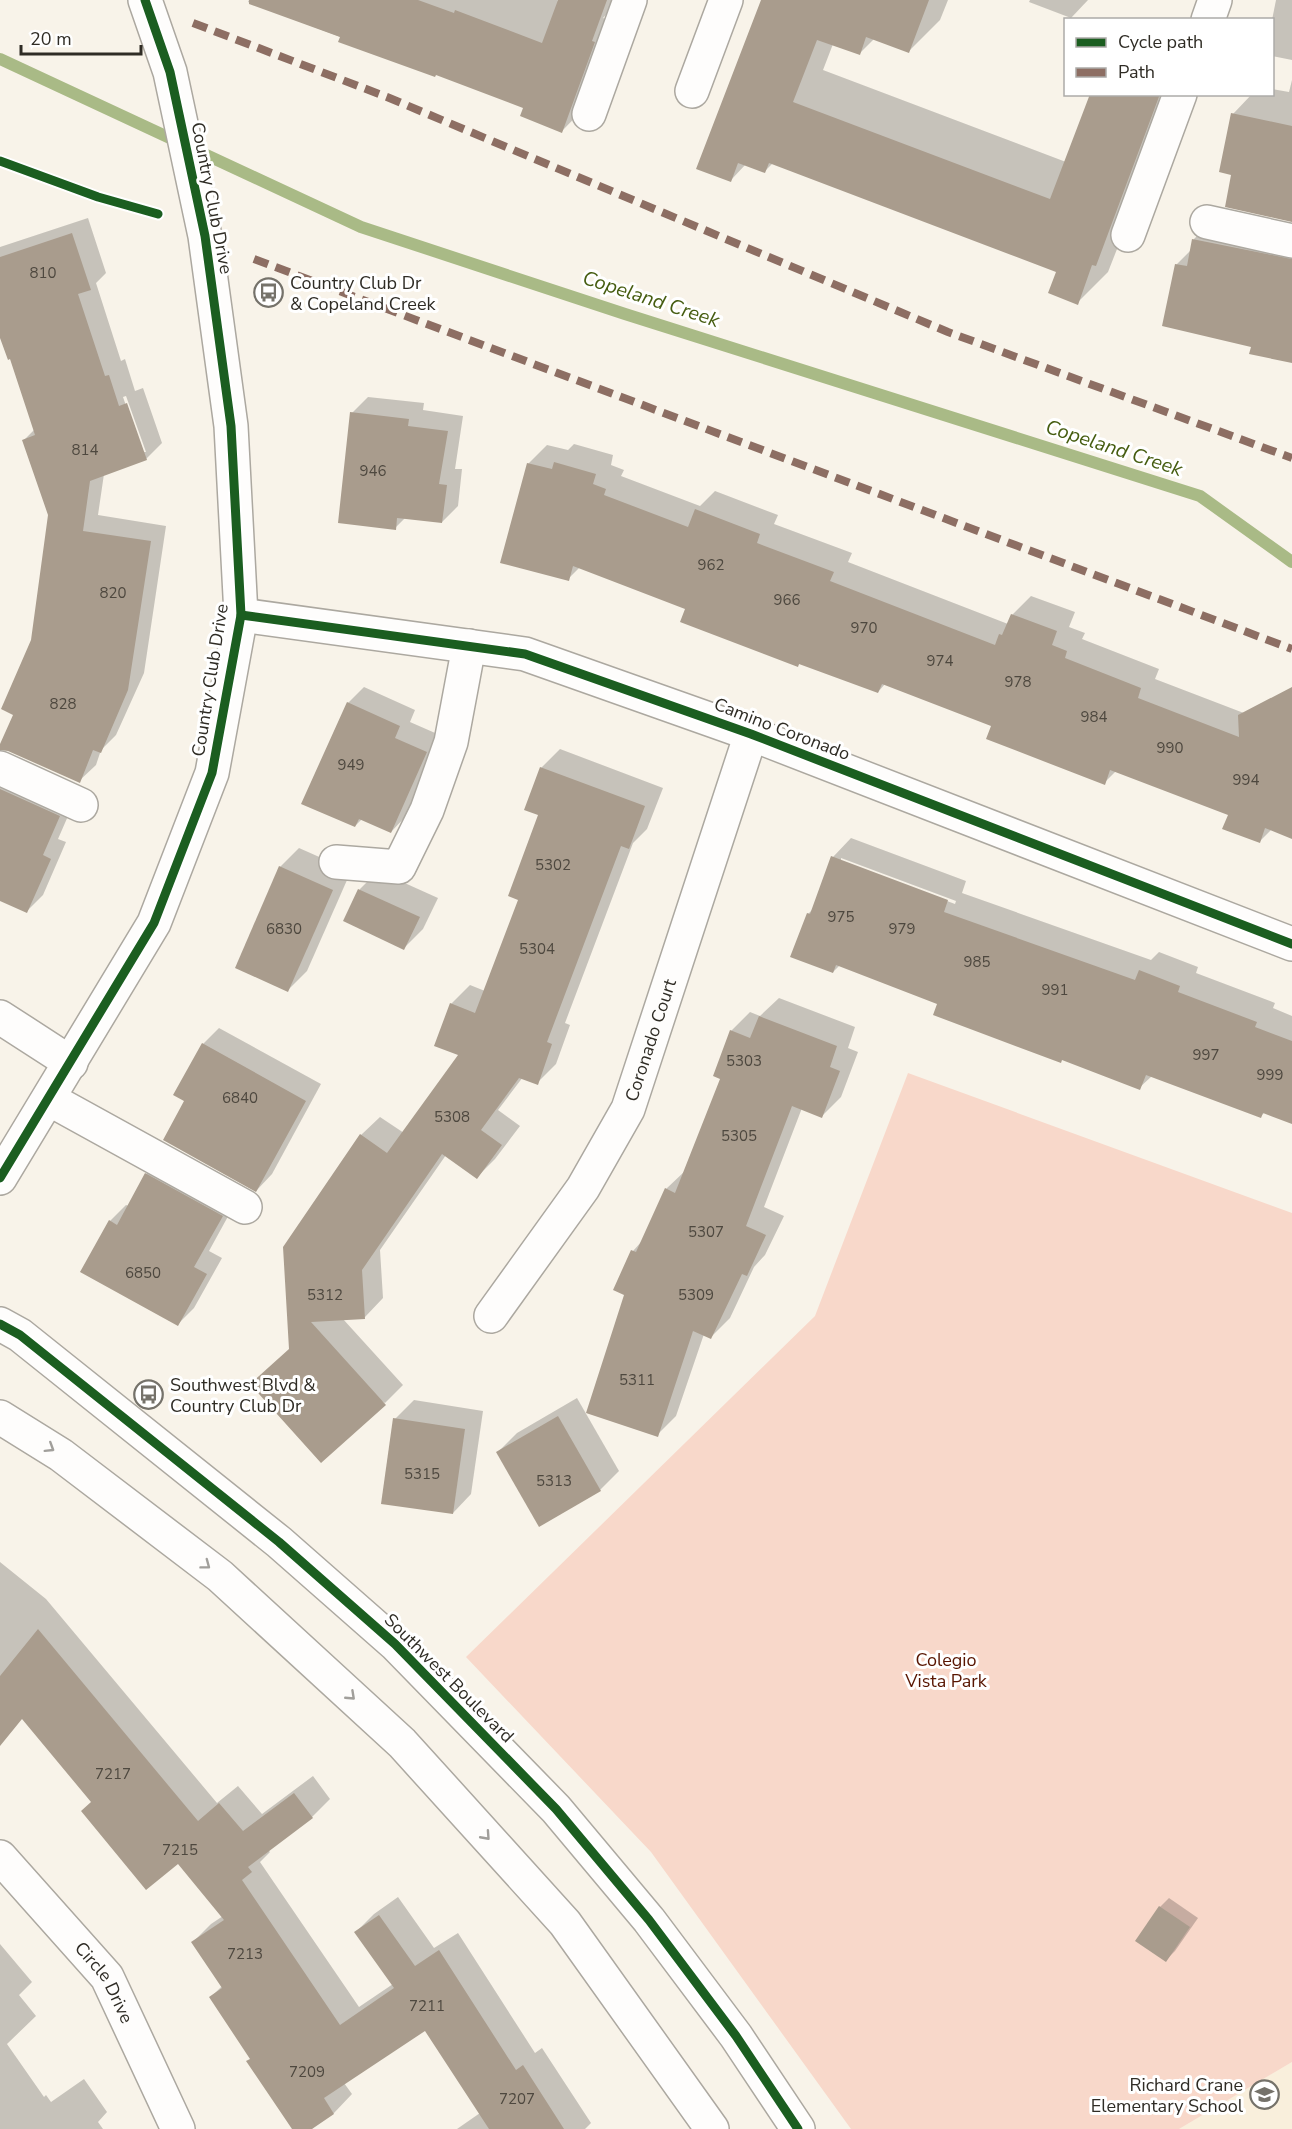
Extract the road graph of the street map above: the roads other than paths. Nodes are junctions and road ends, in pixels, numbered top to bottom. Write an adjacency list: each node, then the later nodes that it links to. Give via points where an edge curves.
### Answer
1 (145, 0): 12 (street, Country Club Drive, via 170,72 205,236 231,426)
2 (630, 0): 8 (street)
3 (726, 0): 6 (street)
4 (1215, 0): 5 (street)
5 (1209, 18)
6 (692, 92)
7 (1179, 96): 10 (street)
8 (588, 114)
9 (1207, 222): 11 (street)
10 (1128, 235)
11 (1292, 241)
12 (241, 615): 13 (street, Camino Coronado); 20 (street, Country Club Drive, via 212,772 204,794 154,922)
13 (469, 646): 14 (street, Camino Coronado, via 525,654); 17 (street, via 451,742 427,810 399,867)
14 (751, 734): 18 (street, Camino Coronado); 24 (street, Coronado Court, via 628,1109 583,1188)
15 (0, 768): 16 (street)
16 (81, 805)
17 (336, 862)
18 (1292, 944)
19 (0, 1017): 20 (street)
20 (71, 1063): 21 (street, Country Club Drive)
21 (49, 1099): 22 (street, Country Club Drive); 23 (street)
22 (0, 1178)
23 (245, 1207)
24 (491, 1316)
25 (0, 1324): 30 (street, Southwest Boulevard, via 20,1335 279,1542 395,1644 556,1809 649,1920 736,2036)
26 (0, 1417): 29 (street, one-way to 29, via 61,1455 220,1576 402,1743 565,1923)
27 (0, 1857): 28 (street, Circle Drive, via 107,1977)
28 (178, 2129)
29 (712, 2129)
30 (798, 2129)

